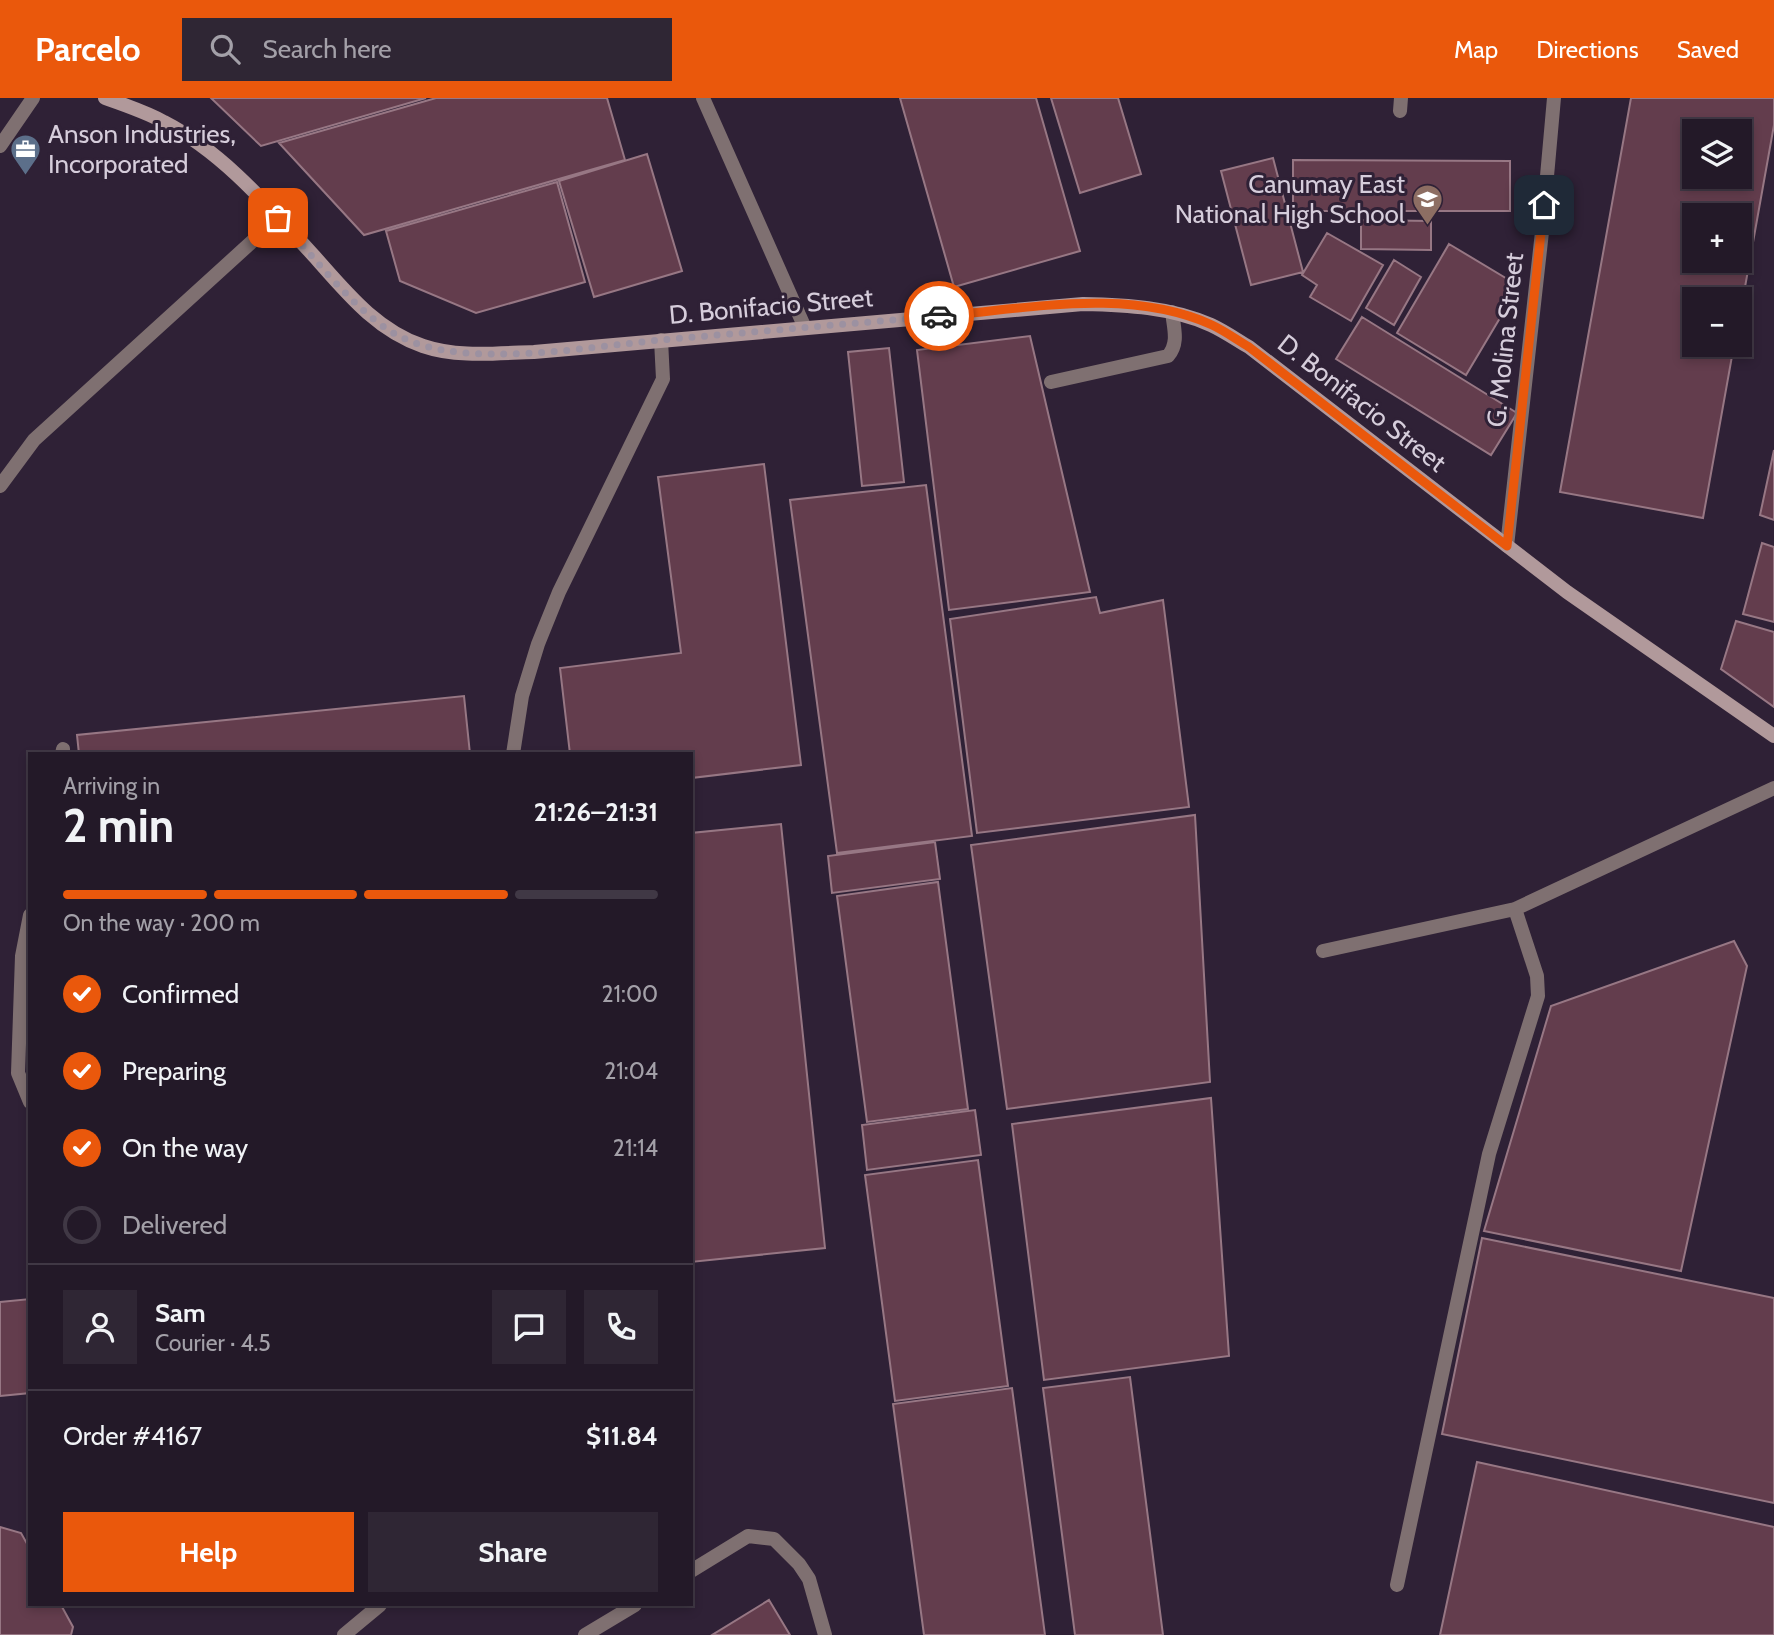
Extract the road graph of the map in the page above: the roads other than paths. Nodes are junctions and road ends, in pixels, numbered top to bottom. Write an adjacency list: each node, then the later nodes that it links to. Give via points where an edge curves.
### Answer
1 (33, 98): 5 (street)
2 (105, 98): 6 (main road, D. Bonifacio Street, via 166,122 206,149)
3 (703, 98): 8 (street)
4 (1554, 98): 12 (street, G. Molina Street)
5 (0, 146)
6 (278, 218): 9 (main road, D. Bonifacio Street, via 377,323 424,347 483,354); 11 (street, via 34,440)
7 (1172, 312): 8 (main road, D. Bonifacio Street, via 1083,304); 10 (street, via 1176,342 1168,356); 12 (main road, D. Bonifacio Street, via 1212,325 1249,347)
8 (805, 328): 9 (main road, D. Bonifacio Street)
9 (661, 340): 14 (street, via 663,379 538,644 522,696)
10 (1051, 382)
11 (0, 485)
12 (1507, 546): 13 (main road, D. Bonifacio Street)
13 (1774, 736)
14 (513, 752)
15 (1774, 788): 16 (street)
16 (1515, 909): 18 (street); 21 (street, via 1537,976 1538,996 1489,1154)
17 (28, 925): 19 (street, via 22,956 18,1073)
18 (1322, 951)
19 (28, 1096)
20 (693, 1570): 26 (street, via 748,1536 774,1539 809,1579)
21 (1397, 1585)
22 (379, 1606): 24 (street)
23 (633, 1606): 25 (street)
24 (344, 1635)
25 (585, 1635)
26 (825, 1635)

